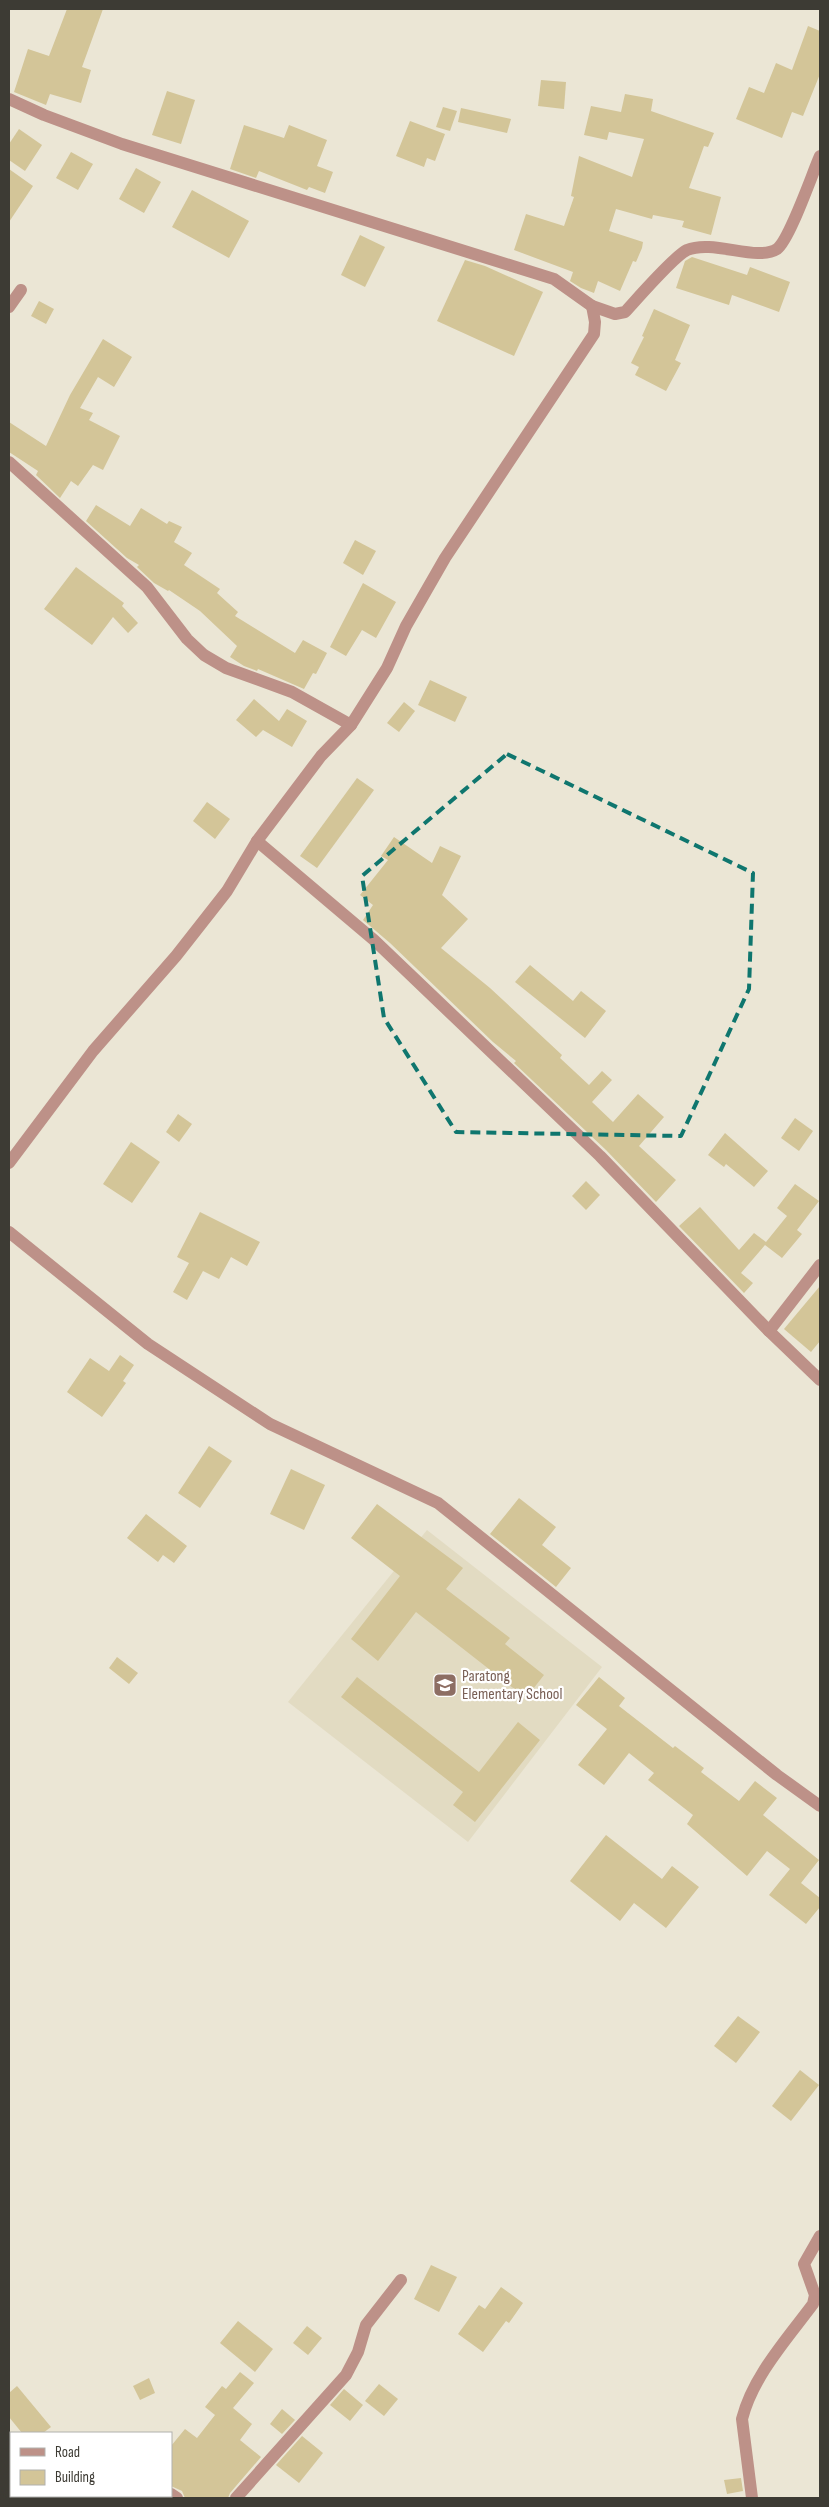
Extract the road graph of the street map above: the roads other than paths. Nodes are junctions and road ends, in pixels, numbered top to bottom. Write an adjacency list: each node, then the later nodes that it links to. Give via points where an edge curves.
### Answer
1 (9, 99): 4 (street, via 122,144 554,279)
2 (820, 156): 4 (street, via 778,248 751,252 700,246 685,251 625,312 615,314)
3 (21, 290): 5 (street)
4 (592, 306): 7 (street, via 594,334 445,558 406,626 387,668)
5 (9, 307)
6 (9, 462): 7 (street, via 147,587 187,639 204,655 226,668 292,692)
7 (351, 725): 8 (street, via 321,756)
8 (257, 841): 9 (street, via 226,891 176,956 93,1051); 12 (street, via 374,940 600,1156)
9 (9, 1163)
10 (9, 1232): 14 (street, via 148,1344 270,1424 438,1503)
11 (820, 1265): 12 (street)
12 (769, 1331): 13 (street)
13 (820, 1380)
14 (820, 1806)
15 (820, 2236): 18 (street, via 804,2264 816,2295 758,2380 744,2410 742,2419)
16 (401, 2280): 17 (street, via 366,2324 358,2352 346,2375)
17 (236, 2498)
18 (752, 2498)

